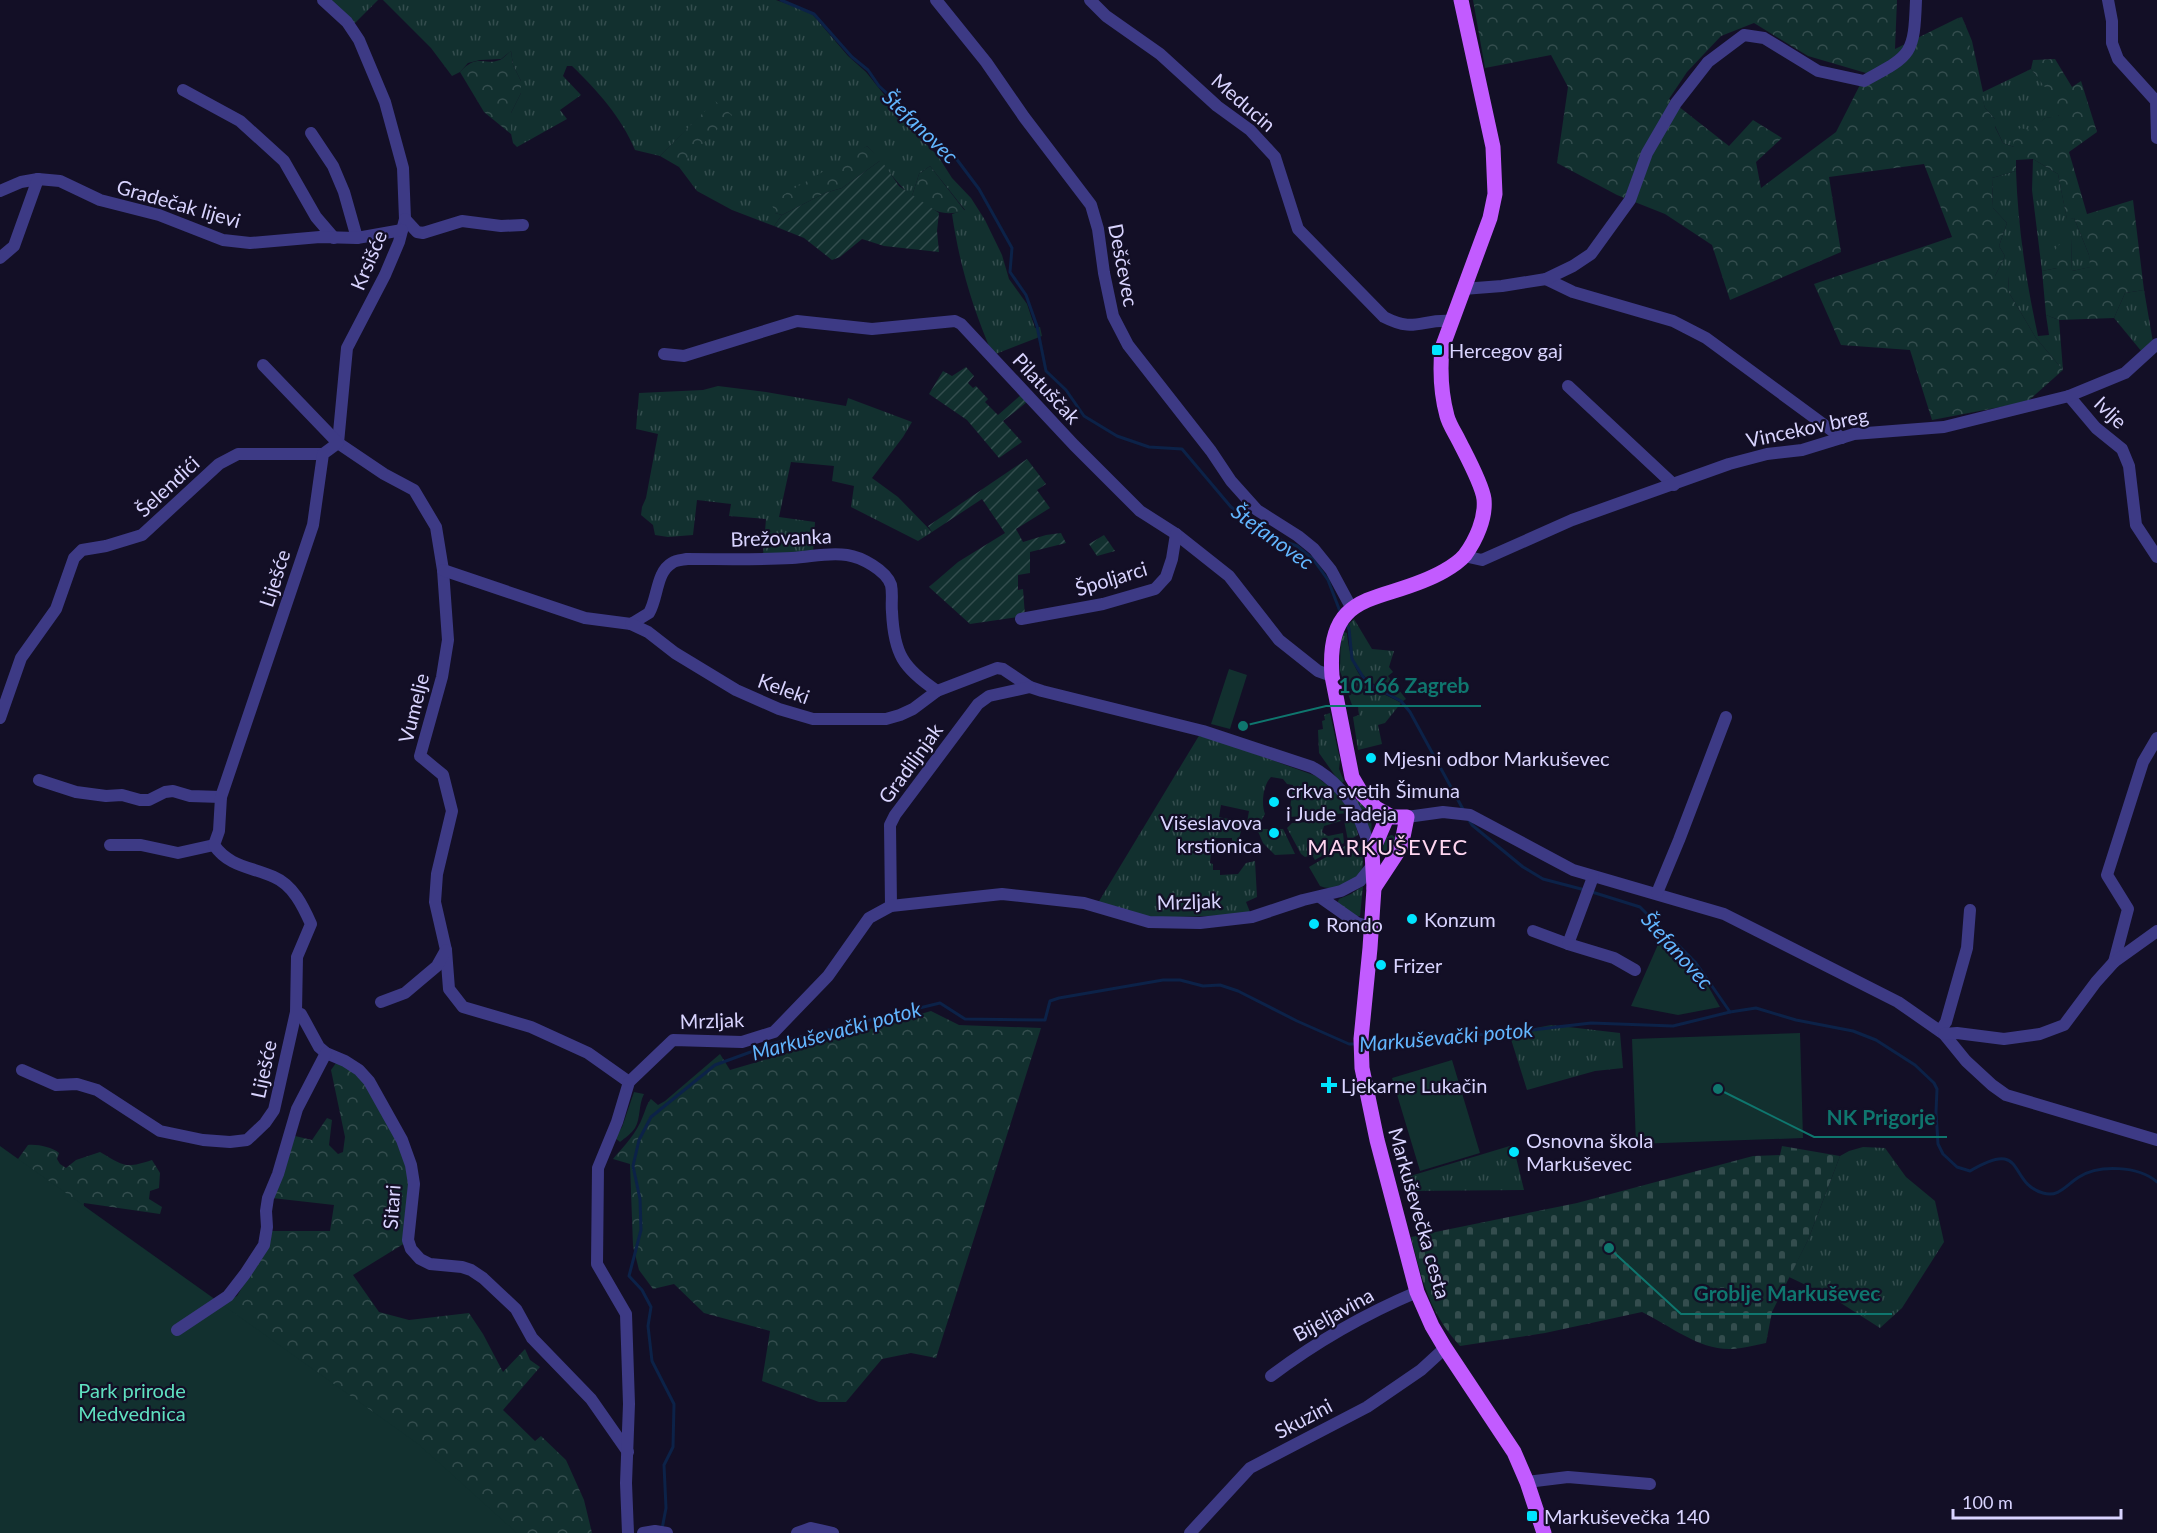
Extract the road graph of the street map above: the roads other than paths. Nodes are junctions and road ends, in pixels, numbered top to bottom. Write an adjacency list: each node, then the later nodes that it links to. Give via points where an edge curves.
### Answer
1 (323, 0): 12 (street, Krsišće, via 347,22 359,40 385,102 403,168)
2 (936, 0): 33 (street, Deščevec, via 1091,205 1113,316 1128,345 1257,510 1298,536 1331,570)
3 (1089, 0): 19 (street, Meducin, via 1250,130 1275,157 1298,229 1384,317 1410,326)
4 (1461, 0): 18 (main road, via 1493,147 1495,194 1490,218)
5 (1916, 0): 17 (street, via 1915,35 1908,54 1864,81 1818,72 1764,38 1744,35 1708,62 1676,103 1647,153 1630,200 1591,255)
6 (2108, 0): 9 (street, via 2112,43 2118,59 2156,101)
7 (183, 90): 14 (street, via 240,121 284,161 316,217)
8 (311, 133): 15 (street, via 333,166)
9 (2157, 138)
10 (38, 179): 11 (street); 14 (street, Gradečak lijevi, via 60,181 100,200 159,215 223,240 250,243); 16 (street, via 14,246)
11 (0, 191)
12 (403, 224): 13 (street, via 423,233 462,221); 15 (street, Gradečak lijevi); 26 (street, Krsišće, via 385,275 347,348)
13 (523, 225)
14 (334, 238): 15 (street, Gradečak lijevi)
15 (357, 238)
16 (0, 258)
17 (1546, 279): 18 (street); 25 (street, via 1573,292 1673,321 1706,338)
18 (1462, 289): 19 (main road)
19 (1451, 321): 30 (main road, via 1440,370 1447,417 1484,499 1482,521)
20 (2157, 344): 24 (street, Vincekov breg, via 2125,373)
21 (664, 354): 29 (street, Pilatuščak, via 684,356 797,321 872,329 956,321 1140,511)
22 (263, 365): 26 (street)
23 (1568, 386): 28 (street)
24 (2069, 396): 25 (street, Vincekov breg, via 1944,427); 31 (street, Ivlje, via 2096,428 2122,449 2129,466 2136,525)
25 (1842, 438): 28 (street, Vincekov breg, via 1729,464)
26 (338, 443): 27 (street); 32 (street, via 414,490 436,527)
27 (323, 454): 40 (street, Šelendići, via 238,454 219,464 142,535 82,550 74,558 56,609 21,658); 43 (street, Liješće, via 313,525)
28 (1674, 485): 30 (street, Vincekov breg, via 1572,520 1482,560)
29 (1176, 534): 34 (street, Špoljarci, via 1166,577 1155,589 1103,604); 36 (street, Pilatuščak, via 1229,576 1293,652 1318,671)
30 (1464, 556): 33 (main road, via 1433,577 1369,600)
31 (2157, 557)
32 (443, 570): 35 (street, via 585,618); 60 (street, Vumelje, via 448,640 420,756 443,775 452,811 437,874 435,902)
33 (1346, 615): 36 (main road, via 1332,644)
34 (1021, 619)
35 (631, 624): 38 (street, Keleki, via 736,690 813,719 886,719 913,709); 38 (street, Brežovanka, via 650,613 665,570 674,562 850,555 888,578 898,650 915,676)
36 (1332, 676): 44 (main road, via 1352,777 1368,802)
37 (1030, 687): 38 (street, via 997,668); 48 (street, via 1203,731 1312,767 1345,795 1358,815); 54 (street, Gradiljnjak, via 989,696 978,704 895,815 890,825)
38 (937, 691)
39 (1726, 717): 52 (street)
40 (0, 718)
41 (2157, 738): 61 (street, via 2143,762 2107,875 2128,909)
42 (39, 780): 43 (street, via 76,792 140,800 173,791)
43 (221, 797): 47 (street, Liješće)
44 (1388, 815): 45 (main road); 48 (main road)
45 (1407, 817): 49 (main road, via 1404,840); 50 (street, via 1455,812 1470,815)
46 (110, 845): 47 (street, via 141,845 178,853)
47 (214, 845): 64 (street, Liješće, via 231,862 285,884 305,911 311,924 297,957)
48 (1372, 856): 49 (main road); 51 (main road, Markuševečka cesta); 53 (street, Mrzljak, via 1365,876 1353,886)
49 (1392, 863): 51 (main road)
50 (1591, 880): 52 (street); 59 (street)
51 (1374, 888): 56 (main road, Markuševečka cesta)
52 (1657, 893): 65 (street, via 1724,914 1899,1002)
53 (1320, 897): 54 (street, Mrzljak, via 1252,917 1200,923 1149,922 1084,903 1002,894); 56 (street, via 1357,923)
54 (891, 906): 68 (street, Mrzljak, via 869,918 828,976 774,1032 742,1042 673,1040)
55 (1970, 910): 65 (street, via 1967,948)
56 (1371, 927): 70 (main road, Markuševečka cesta, via 1362,1068)
57 (1533, 931): 59 (street)
58 (2157, 931): 61 (street)
59 (1568, 944): 62 (street, via 1614,958)
60 (446, 950): 63 (street, via 437,966 405,993); 68 (street, Vumelje, via 449,989 463,1007 531,1027 588,1053)
61 (2114, 962): 65 (street, via 2064,1025 2040,1034 2004,1039)
62 (1635, 970)
63 (381, 1002)
64 (296, 1012): 66 (street, Sitari); 67 (street, Liješće, via 274,1110 247,1140 203,1140 160,1131 97,1090 77,1084 56,1085)
65 (1942, 1033): 69 (street, via 1966,1061 2006,1095)
66 (326, 1053): 71 (street, via 297,1109 268,1198 264,1245 228,1296); 74 (street, Sitari, via 345,1061 369,1081 402,1140 414,1184 408,1240 411,1250 430,1264 462,1267 483,1278 516,1309 532,1338 591,1399)
67 (22, 1070)
68 (629, 1082): 74 (street, Mrzljak, via 598,1168 597,1264 626,1314)
69 (2157, 1140)
70 (1417, 1292): 72 (main road, Markuševečka cesta); 73 (street, Bijeljavina, via 1341,1330)
71 (177, 1330)
72 (1445, 1348): 75 (main road, Markuševečka cesta, via 1510,1444); 80 (street, Skuzini, via 1421,1370 1367,1407 1250,1468)
73 (1271, 1376)
74 (628, 1452): 77 (street, Mrzljak)
75 (1527, 1482): 76 (street, via 1568,1477); 81 (main road, Markuševečka cesta)
76 (1650, 1484)
77 (628, 1533)
78 (797, 1533): 79 (street, via 811,1528)
79 (833, 1533)
80 (1190, 1533)
81 (1544, 1533)

